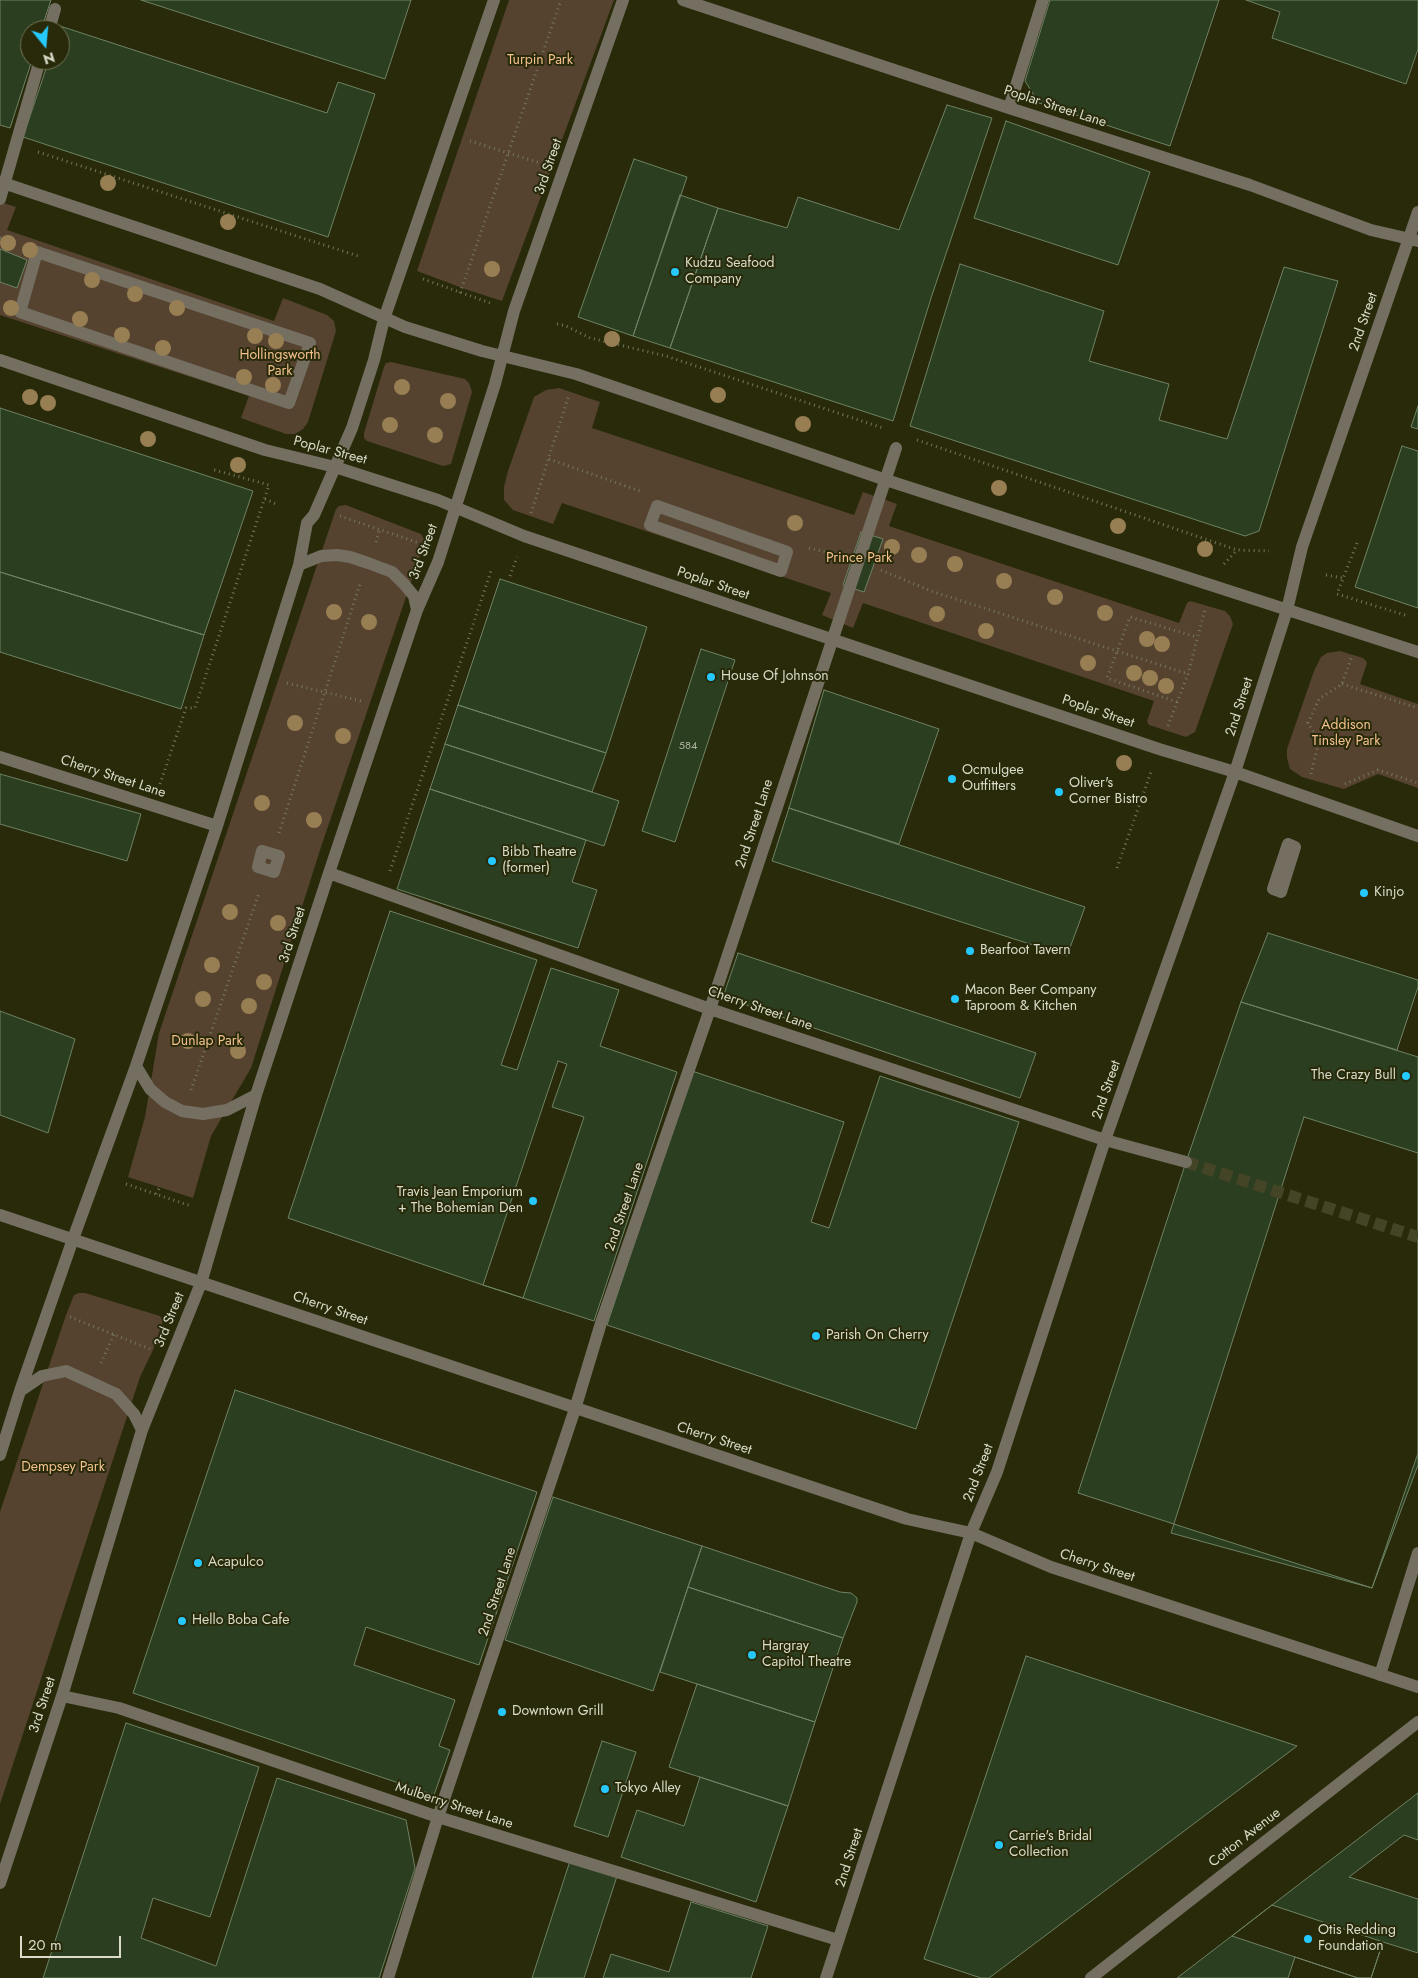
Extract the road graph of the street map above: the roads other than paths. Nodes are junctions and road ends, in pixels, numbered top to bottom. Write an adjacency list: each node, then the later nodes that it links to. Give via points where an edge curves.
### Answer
1 (494, 0): 14 (street)
2 (623, 0): 15 (street, 3rd Street, via 514,311)
3 (683, 0): 8 (street, Poplar Street Lane)
4 (1043, 0): 8 (street)
5 (55, 9): 6 (street)
6 (52, 20)
7 (37, 70): 9 (street)
8 (1009, 108): 12 (street, Poplar Street Lane, via 1250,186 1371,230)
9 (2, 183): 10 (street); 14 (street, via 320,289)
10 (0, 199)
11 (1418, 212): 12 (street, 2nd Street)
12 (1414, 240): 24 (street, 2nd Street, via 1302,546)
13 (20, 312): 13 (street, via 289,403 310,343 37,252)
14 (384, 319): 15 (street); 18 (street, via 352,428)
15 (503, 356): 19 (street, via 576,374); 21 (street, 3rd Street)
16 (0, 360): 18 (street, Poplar Street, via 265,450)
17 (896, 448): 19 (street, 2nd Street Lane)
18 (335, 466): 21 (street, Poplar Street); 22 (street, via 314,515 307,523)
19 (886, 480): 24 (street); 25 (street, 2nd Street Lane)
20 (657, 506): 20 (street, via 650,526 780,572 787,552)
21 (456, 507): 23 (street, 3rd Street, via 438,562); 25 (street, Poplar Street, via 524,536)
22 (299, 565): 23 (street, via 321,556 338,555 350,556 392,572 414,596); 29 (street)
23 (417, 610): 31 (street, 3rd Street)
24 (1287, 610): 26 (street); 28 (street, 2nd Street)
25 (833, 639): 28 (street, Poplar Street); 32 (street, 2nd Street Lane)
26 (1418, 652)
27 (0, 757): 29 (street, Cherry Street Lane)
28 (1235, 772): 30 (street, Poplar Street); 35 (street, 2nd Street)
29 (217, 826): 33 (street)
30 (1418, 836)
31 (329, 873): 32 (street, Cherry Street Lane); 34 (street, 3rd Street)
32 (710, 1008): 35 (street, Cherry Street Lane); 41 (street, 2nd Street Lane, via 601,1323)
33 (136, 1066): 34 (street, via 150,1089 182,1111 203,1114 227,1110); 38 (street)
34 (256, 1095): 39 (street, 3rd Street)
35 (1105, 1140): 36 (street, Cherry Street Lane); 44 (street, 2nd Street, via 997,1472)
36 (1186, 1162)
37 (0, 1215): 38 (street, Cherry Street)
38 (73, 1239): 39 (street, Cherry Street); 40 (street)
39 (201, 1283): 41 (street, Cherry Street); 42 (street, 3rd Street)
40 (20, 1391): 42 (street, via 42,1376 66,1371 116,1394 134,1414); 43 (street)
41 (575, 1408): 44 (street, Cherry Street, via 908,1519); 50 (street, 2nd Street Lane)
42 (142, 1430): 48 (street, 3rd Street)
43 (0, 1454)
44 (971, 1533): 46 (street, Cherry Street, via 1051,1567); 52 (street, 2nd Street)
45 (1418, 1553): 46 (street)
46 (1380, 1675): 47 (street, Cherry Street)
47 (1418, 1687)
48 (62, 1696): 50 (street, Mulberry Street Lane, via 119,1708); 51 (street, 3rd Street)
49 (1418, 1722): 55 (street, Cotton Avenue)
50 (438, 1817): 52 (street, Mulberry Street Lane); 53 (street, 2nd Street Lane)
51 (0, 1883)
52 (838, 1940): 54 (street, 2nd Street)
53 (388, 1978)
54 (826, 1978)
55 (1091, 1978)

